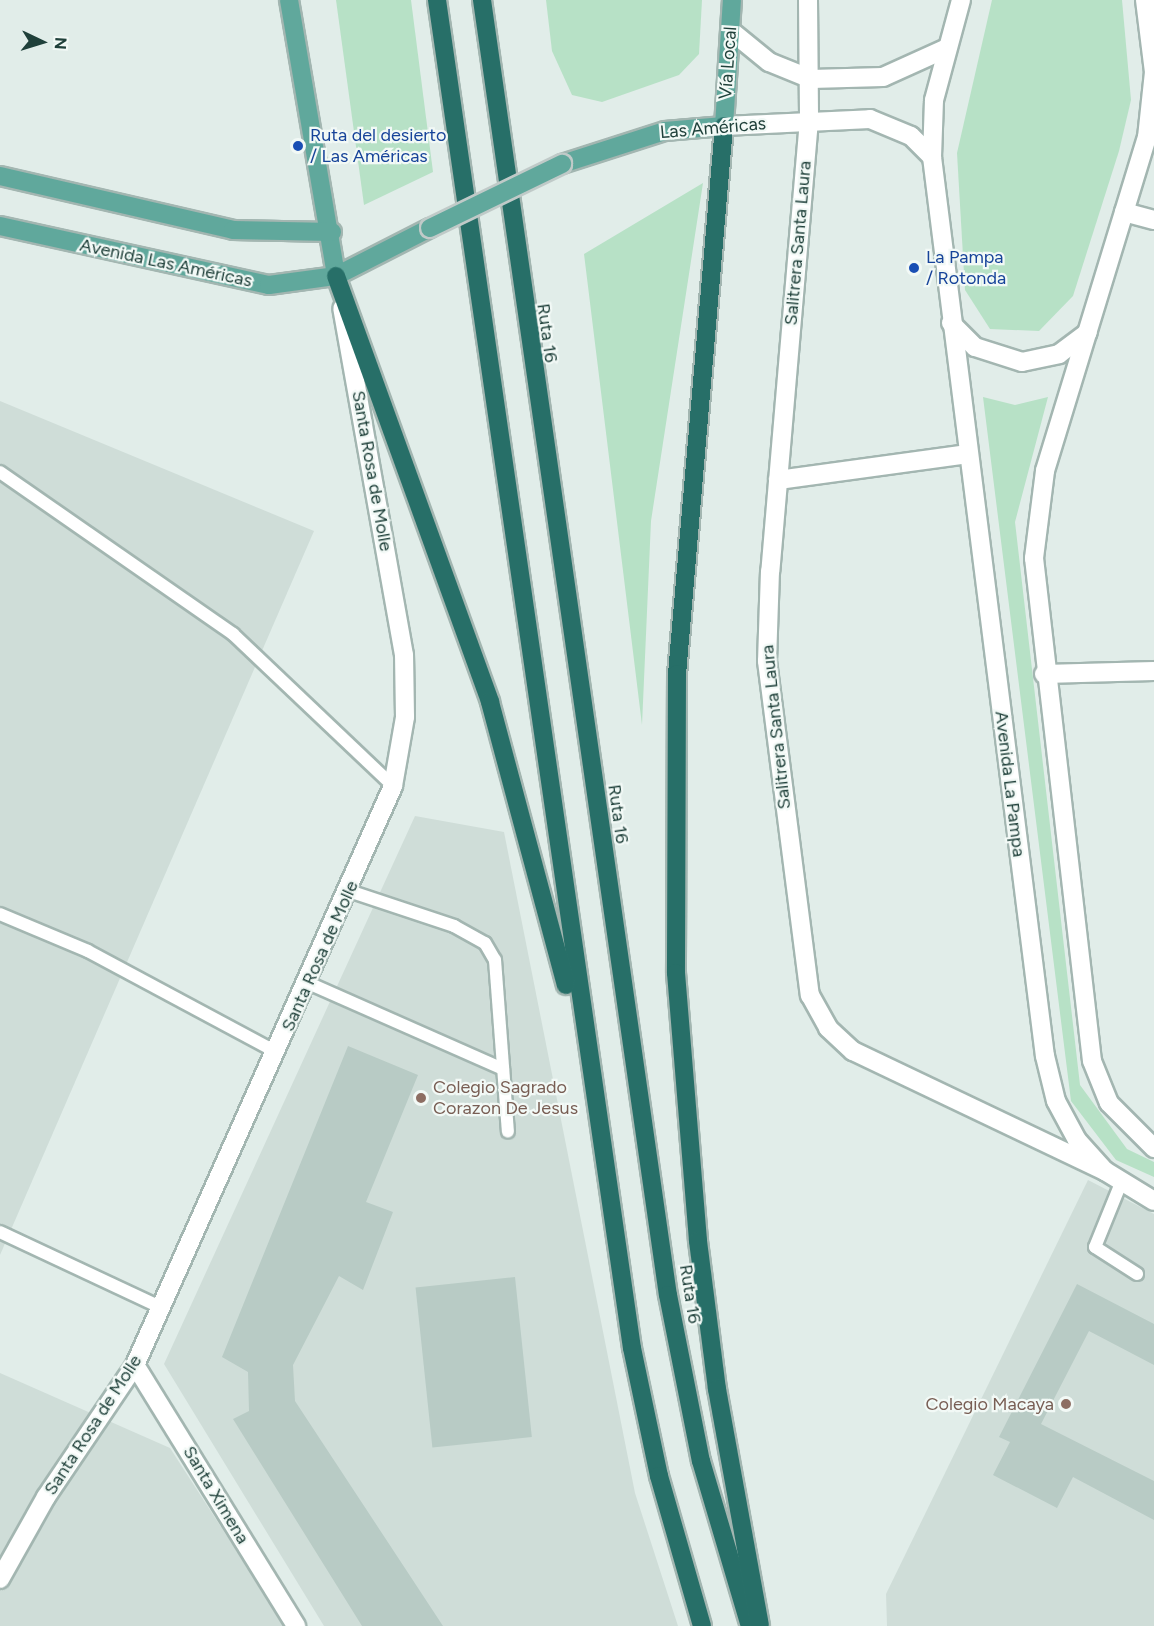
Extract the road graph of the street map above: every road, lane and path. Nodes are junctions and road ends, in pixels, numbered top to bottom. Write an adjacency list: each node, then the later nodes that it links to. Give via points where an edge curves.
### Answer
1 (437, 0): 35 (highway)
2 (482, 0): 48 (highway, Ruta 16, via 668,1295 701,1461)
3 (732, 0): 8 (main road, Vía Local)
4 (808, 0): 11 (street, Salitrera Santa Laura)
5 (961, 0): 10 (street, Avenida La Pampa)
6 (1146, 0): 9 (street)
7 (285, 1): 20 (main road)
8 (731, 31): 11 (street, via 769,62); 13 (main road, Vía Local)
9 (1152, 39): 16 (street, via 1153,106)
10 (945, 49): 11 (street, via 883,76); 14 (street, Avenida La Pampa, via 934,100)
11 (811, 79): 12 (street, Salitrera Santa Laura)
12 (809, 120): 13 (street, Las Américas); 14 (street, Las Américas, via 885,122 911,136); 26 (street, Salitrera Santa Laura)
13 (724, 126): 19 (main road, Las Américas, bridge, via 654,134 562,164); 49 (highway, via 677,663 676,962 698,1241)
14 (932, 157): 22 (street, Avenida La Pampa)
15 (0, 176): 20 (main road, via 233,230)
16 (1125, 212): 17 (street); 23 (street)
17 (1154, 220)
18 (0, 226): 21 (main road, Avenida Las Américas, via 240,281 298,284)
19 (430, 228): 21 (main road, Avenida Las Américas)
20 (332, 232): 21 (main road)
21 (336, 276): 29 (street, Santa Rosa de Molle, via 404,655 405,717); 35 (highway, via 500,735)
22 (951, 323): 23 (street, via 975,347 1022,362 1059,354); 24 (street, Avenida La Pampa)
23 (1089, 331): 28 (street, via 1045,471 1037,515 1035,601)
24 (968, 454): 26 (street); 38 (street, Avenida La Pampa, via 1049,1079 1066,1122)
25 (0, 472): 29 (lane, via 233,634)
26 (778, 480): 38 (street, Salitrera Santa Laura, via 768,601 769,692 805,976 818,1012 840,1040 868,1059)
27 (1154, 671): 28 (street)
28 (1044, 674): 37 (street, via 1092,1061 1109,1103)
29 (393, 786): 30 (street, Santa Rosa de Molle)
30 (349, 891): 32 (street, Santa Rosa de Molle); 34 (lane, via 454,926 485,944 495,960)
31 (0, 914): 33 (lane, via 88,951)
32 (308, 983): 33 (street, Santa Rosa de Molle); 34 (lane)
33 (276, 1052): 43 (street, Santa Rosa de Molle)
34 (503, 1069): 36 (lane)
35 (592, 1092): 47 (highway, via 645,1413)
36 (508, 1132)
37 (1154, 1148)
38 (1105, 1172): 39 (street, Avenida La Pampa)
39 (1121, 1183): 40 (street, Avenida La Pampa); 42 (lane, via 1095,1247)
40 (1154, 1201)
41 (0, 1232): 43 (lane)
42 (1137, 1274)
43 (162, 1308): 44 (street, Santa Rosa de Molle)
44 (135, 1365): 45 (street, Santa Rosa de Molle, via 46,1497); 46 (street, Santa Ximena)
45 (0, 1579)
46 (296, 1626)
47 (702, 1626)
48 (750, 1626)
49 (760, 1626)

